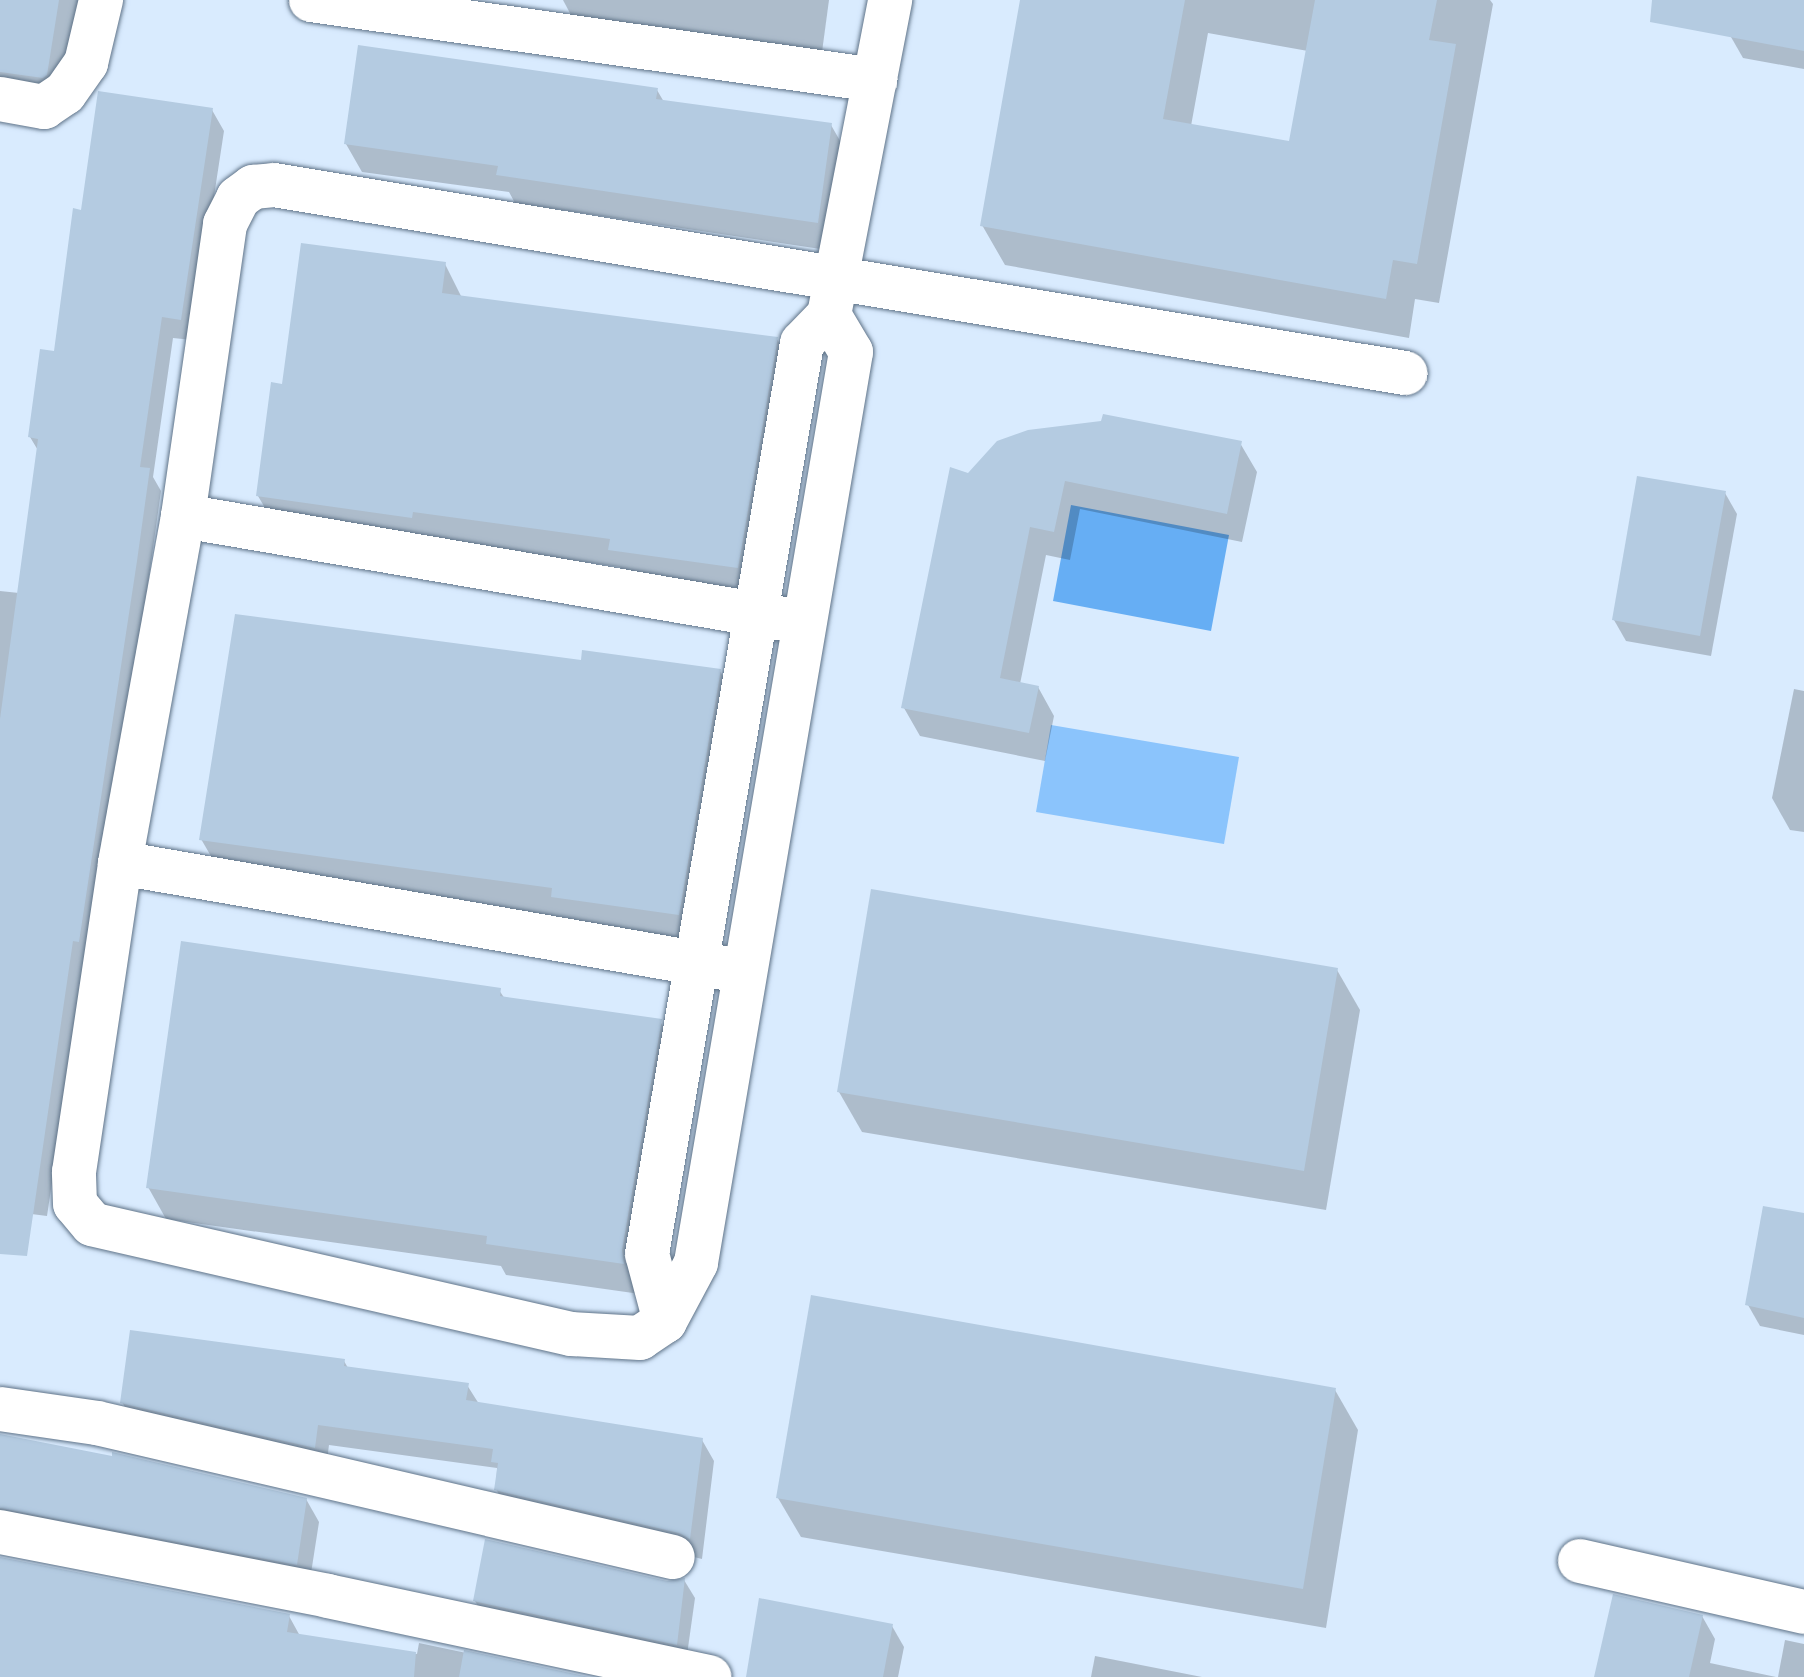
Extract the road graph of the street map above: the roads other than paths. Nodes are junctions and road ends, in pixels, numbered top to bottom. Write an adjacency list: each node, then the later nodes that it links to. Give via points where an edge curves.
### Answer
1 (101, 0): 5 (street, via 86,63 65,93 44,107)
2 (311, 0): 4 (street)
3 (890, 0): 4 (street)
4 (875, 80): 6 (street)
5 (0, 99)
6 (834, 295): 7 (street); 8 (street, via 274,185 253,187 238,198 225,224); 9 (street, via 802,343); 10 (street, via 851,352)
7 (1405, 373)
8 (183, 516): 9 (street); 11 (street)
9 (756, 614): 10 (street); 12 (street)
10 (806, 623): 13 (street)
11 (120, 863): 12 (street); 14 (street, via 74,1172 75,1204 92,1224 571,1334 640,1338)
12 (697, 963): 13 (street); 14 (street, via 647,1254)
13 (746, 972): 14 (street, via 696,1263)
14 (665, 1321)
15 (0, 1409): 17 (street, via 97,1423)
16 (0, 1532): 20 (street, via 328,1596)
17 (673, 1557)
18 (1580, 1561): 19 (street)
19 (1804, 1612)
20 (688, 1675)

